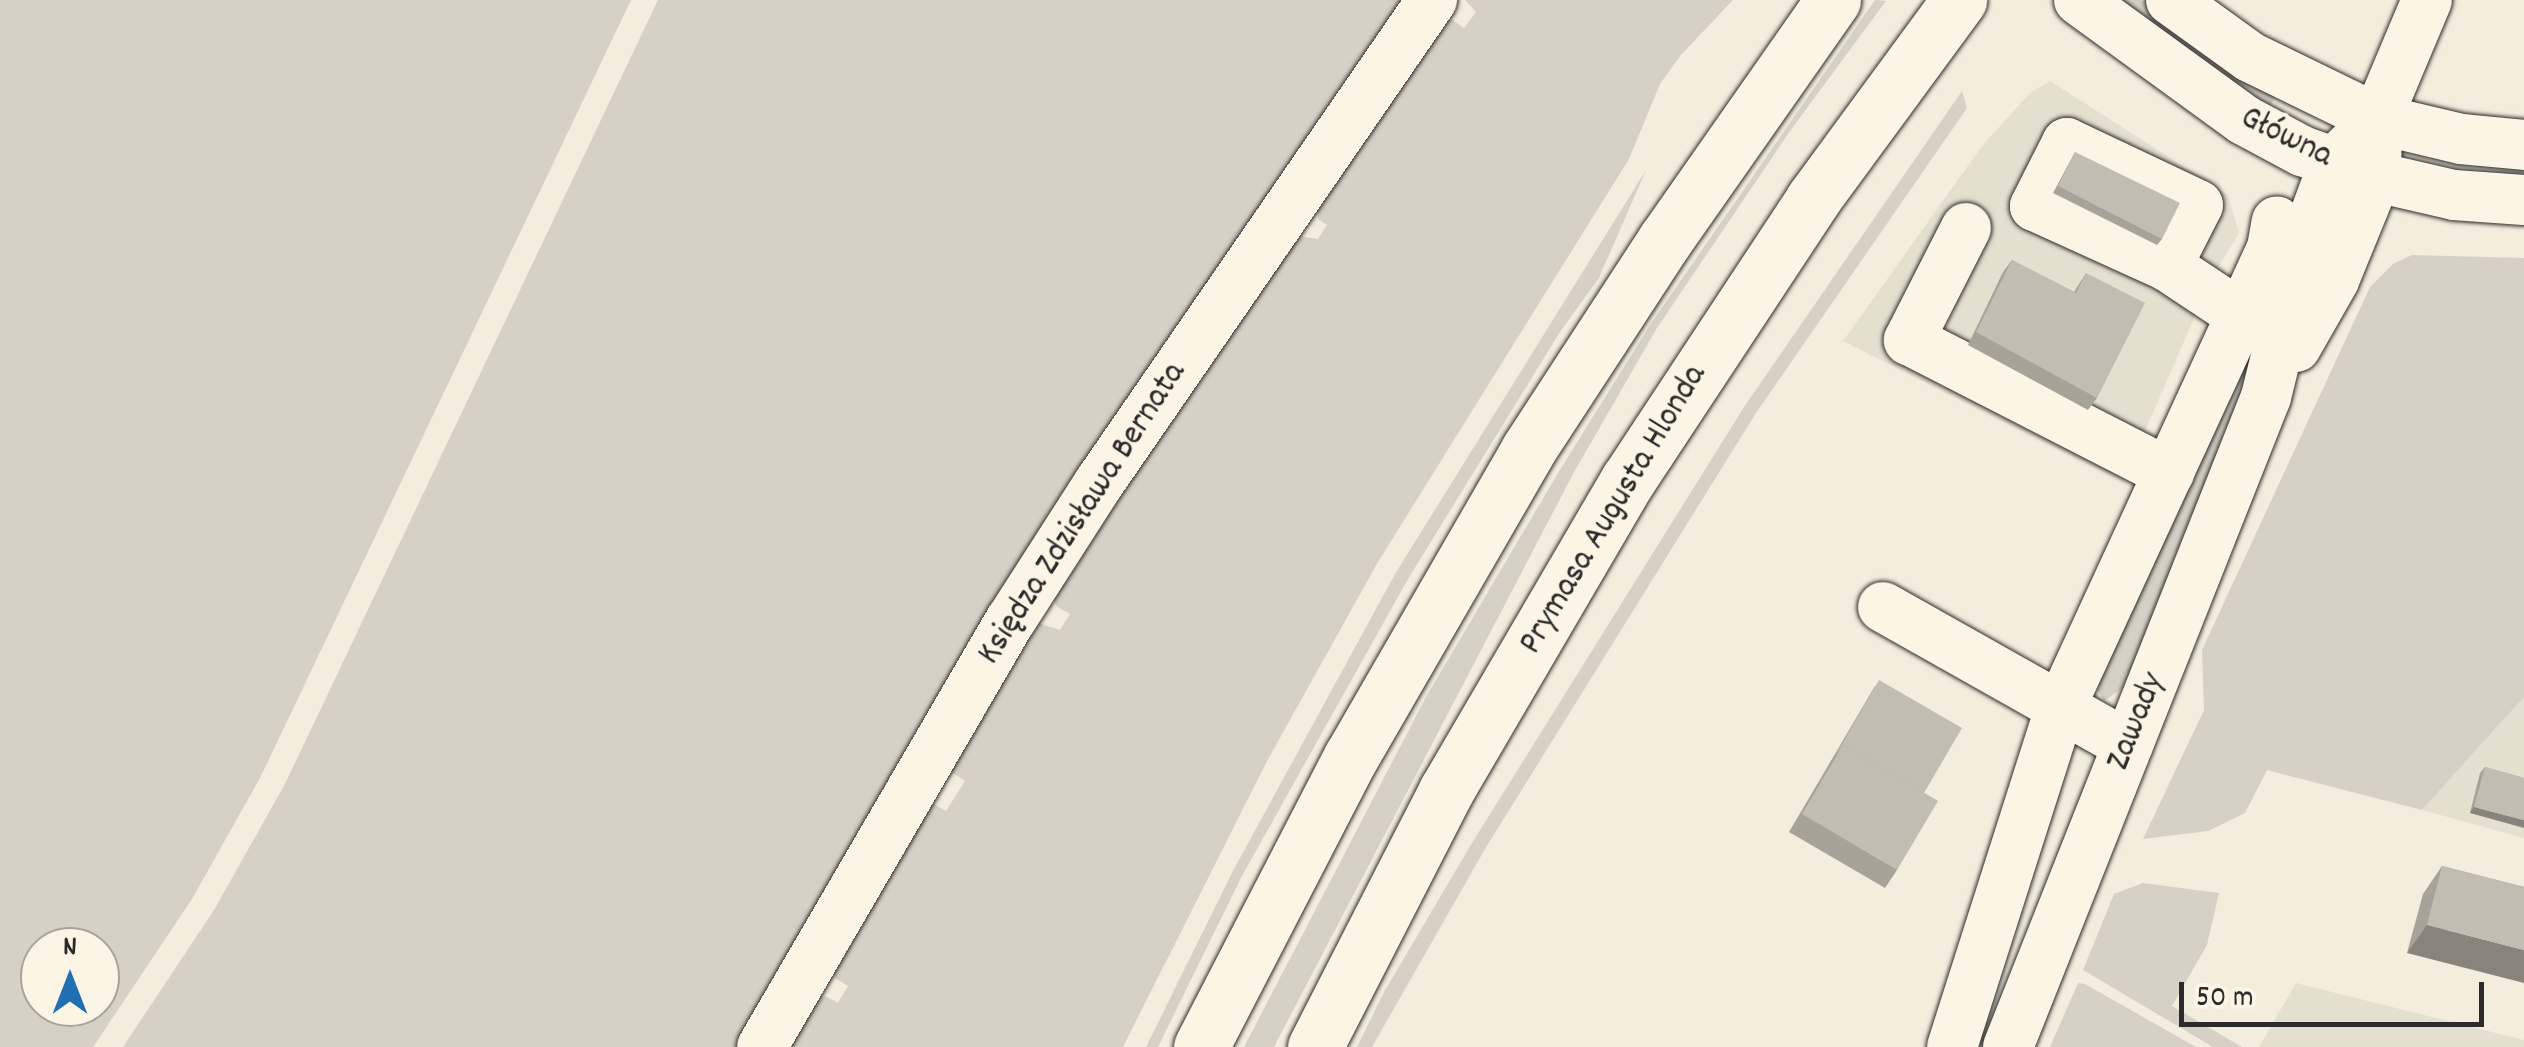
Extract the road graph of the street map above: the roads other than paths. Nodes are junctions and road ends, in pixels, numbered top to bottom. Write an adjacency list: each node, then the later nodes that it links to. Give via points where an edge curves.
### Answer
1 (1432, 0): 20 (street, Księdza Zdzisława Bernata, via 1011,620)
2 (1833, 0): 21 (main road, via 1664,240 1528,450 1350,757)
3 (1959, 0): 22 (main road, Prymasa Augusta Hlonda, via 1813,199 1628,480 1446,791)
4 (2079, 0): 9 (street, Główna, via 2244,120)
5 (2171, 0): 7 (street, Główna, via 2250,57)
6 (2427, 0): 7 (street, Zawady)
7 (2377, 119): 8 (street, Główna); 9 (street, Zawady)
8 (2524, 145)
9 (2355, 170): 10 (street, Główna, via 2454,195); 12 (street, Zawady); 15 (street, Zawady, via 2334,280)
10 (2524, 200)
11 (1966, 228): 16 (street, via 1909,340)
12 (2284, 239): 14 (street); 15 (street, Zawady)
13 (2167, 266): 14 (street)
14 (2241, 315): 16 (street)
15 (2266, 397): 19 (street, Zawady)
16 (2169, 473): 18 (street)
17 (1883, 607): 18 (street)
18 (2060, 706): 19 (street); 23 (street)
19 (2128, 745): 24 (street, Zawady)
20 (762, 1047)
21 (1200, 1047)
22 (1315, 1047)
23 (1952, 1047)
24 (2008, 1047)

